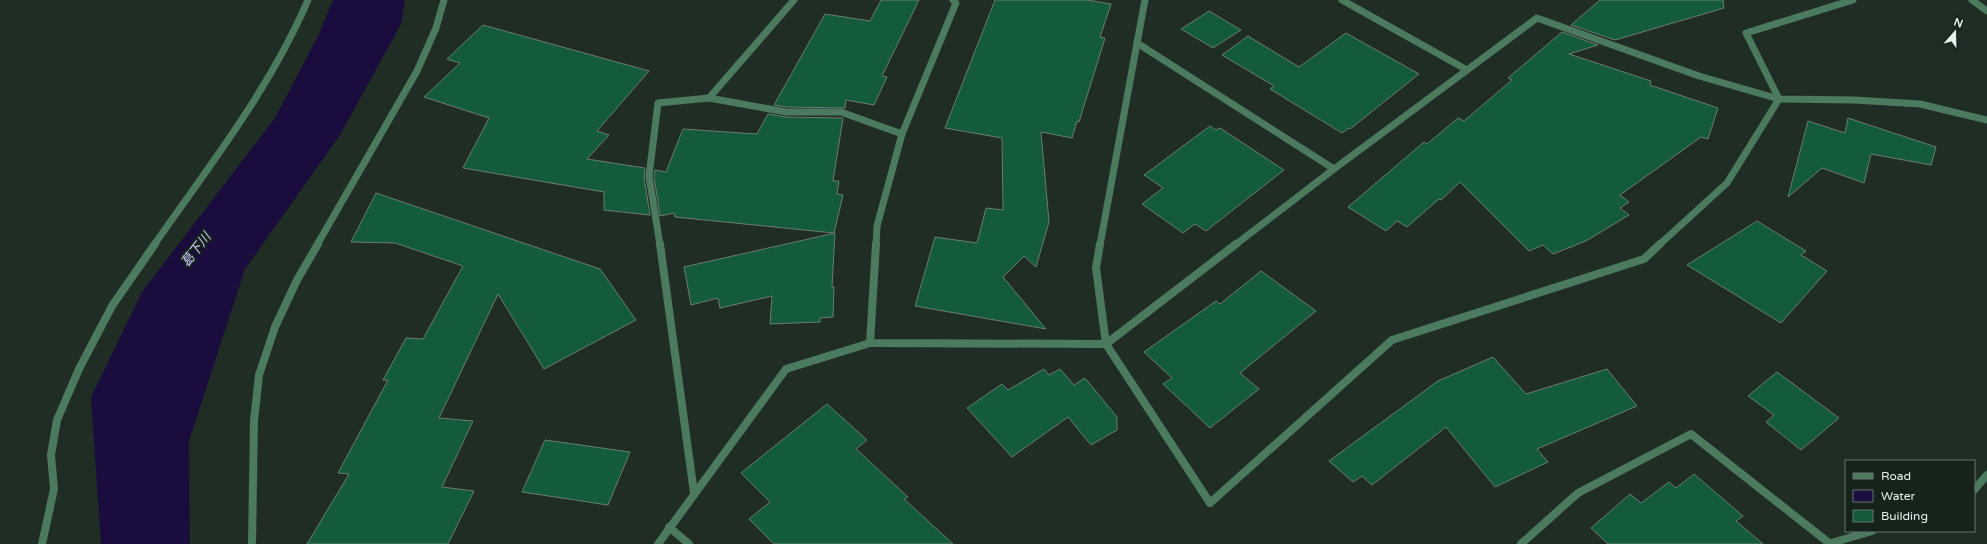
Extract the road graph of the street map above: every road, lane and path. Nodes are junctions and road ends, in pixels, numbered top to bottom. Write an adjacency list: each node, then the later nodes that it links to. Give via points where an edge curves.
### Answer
1 (308, 0): 24 (street, via 294,33 257,98 112,306 79,369 57,420 50,455 54,489)
2 (444, 0): 25 (street, via 436,28 417,71 297,280 275,327 259,375 254,421)
3 (794, 0): 12 (street)
4 (953, 0): 15 (street, via 956,4)
5 (1145, 0): 10 (street)
6 (1342, 0): 11 (street)
7 (1853, 0): 13 (street, via 1746,33)
8 (1972, 0): 9 (street)
9 (1987, 11)
10 (1137, 43): 16 (street); 18 (street, via 1096,268)
11 (1467, 70): 13 (street, via 1537,18 1699,76); 16 (street)
12 (709, 98): 15 (street, via 786,112 841,112); 21 (street, via 658,103 648,176 669,300)
13 (1779, 99): 14 (street, via 1920,104); 18 (street, via 1727,183 1644,259 1392,340 1210,503)
14 (1987, 120)
15 (902, 134): 17 (street, via 877,226)
16 (1334, 169): 18 (street)
17 (870, 343): 18 (street); 21 (street, via 786,369)
18 (1106, 344)
19 (1987, 475): 20 (street)
20 (1975, 489)
21 (694, 493): 22 (street)
22 (669, 527): 26 (street); 27 (street)
23 (1869, 532): 29 (street)
24 (42, 544)
25 (252, 544)
26 (658, 544)
27 (689, 544)
28 (1521, 544): 29 (street, via 1578,493 1692,434)
29 (1828, 544)

